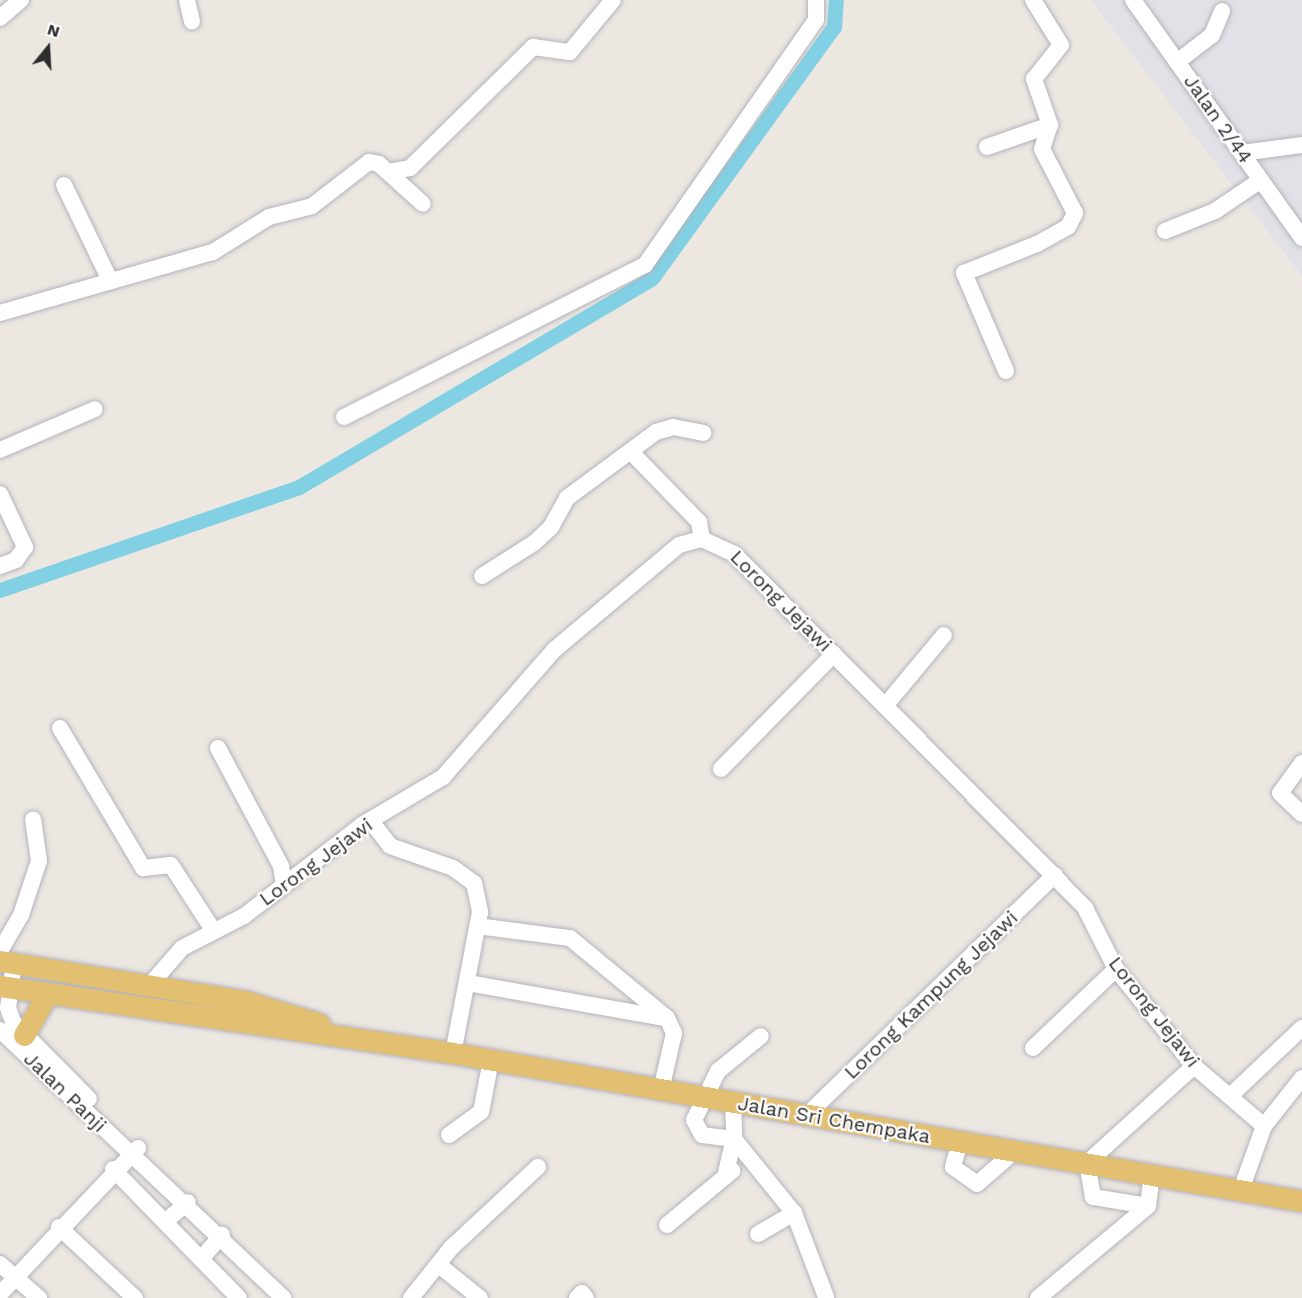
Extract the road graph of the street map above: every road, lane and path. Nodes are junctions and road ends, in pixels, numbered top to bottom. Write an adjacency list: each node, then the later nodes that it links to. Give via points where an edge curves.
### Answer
1 (21, 0): 8 (street)
2 (187, 0): 9 (street)
3 (613, 0): 15 (street, via 570,52 533,46 410,168)
4 (816, 0): 25 (street, via 816,20 645,265)
5 (1033, 0): 11 (street, via 1061,45 1034,79)
6 (1133, 0): 10 (street, Jalan 2/44)
7 (1222, 11): 10 (street, via 1212,34)
8 (0, 18)
9 (192, 21)
10 (1177, 62): 14 (street, Jalan 2/44)
11 (1050, 125): 13 (street); 23 (street, via 1042,149 1075,204 1074,218 1037,244 970,267 963,277)
12 (1302, 145): 14 (street)
13 (987, 147)
14 (1242, 153): 16 (street, Jalan 2/44)
15 (388, 172): 18 (street); 21 (street, via 369,162 312,206 268,216 213,252)
16 (1261, 180): 19 (street, via 1215,211); 20 (street, Jalan 2/44)
17 (64, 185): 21 (street)
18 (423, 204)
19 (1165, 231)
20 (1302, 238)
21 (110, 280): 22 (street)
22 (0, 313)
23 (1006, 371)
24 (95, 409): 27 (street)
25 (344, 417)
26 (703, 433): 28 (street, via 665,429)
27 (0, 450)
28 (631, 452): 30 (street, via 699,522); 32 (street, via 567,498 550,527 534,543)
29 (0, 494): 31 (street, via 25,547 16,560)
30 (702, 538): 34 (street, Lorong Jejawi, via 734,554); 42 (street, Lorong Jejawi, via 679,545 554,650 443,777)
31 (0, 566)
32 (482, 576)
33 (944, 635): 35 (street)
34 (834, 654): 35 (street, Lorong Jejawi); 39 (street)
35 (885, 706): 43 (street, Lorong Jejawi)
36 (60, 728): 46 (street, via 143,868 171,865)
37 (218, 748): 44 (street, via 281,866)
38 (1302, 763): 40 (street, via 1280,792)
39 (721, 769)
40 (1302, 814)
41 (33, 819): 47 (street, via 39,861)
42 (370, 820): 44 (street, Lorong Jejawi); 45 (street, via 390,846 453,868 474,883)
43 (1055, 875): 48 (street, Lorong Jejawi, via 1085,908); 68 (street, Lorong Kampung Jejawi)
44 (284, 885): 46 (street, Lorong Jejawi, via 244,916)
45 (477, 926): 49 (street); 53 (street, via 570,938)
46 (213, 930): 50 (street, Lorong Jejawi, via 182,948)
47 (5, 958): 50 (main road); 51 (street)
48 (1116, 969): 59 (street); 62 (street, Lorong Jejawi)
49 (468, 983): 53 (street); 60 (street)
50 (149, 986): 58 (main road, via 245,1001)
51 (5, 987): 52 (main road); 56 (street, via 8,1008)
52 (47, 995): 56 (main road); 58 (main road)
53 (667, 1018): 64 (street, via 674,1033)
54 (1302, 1028): 65 (street)
55 (0, 1030): 73 (street, Jalan Panji)
56 (24, 1035): 73 (street)
57 (761, 1036): 66 (street, via 718,1071)
58 (367, 1039): 60 (main road, Jalan Sri Chempaka)
59 (1033, 1048)
60 (453, 1053): 61 (main road, Jalan Sri Chempaka)
61 (491, 1060): 64 (main road, Jalan Sri Chempaka); 70 (street, via 481,1112)
62 (1194, 1066): 65 (street, Lorong Jejawi); 76 (street)
63 (1302, 1078): 69 (street)
64 (661, 1090): 66 (main road, Jalan Sri Chempaka)
65 (1230, 1096): 69 (street, Lorong Jejawi)
66 (706, 1098): 67 (main road, Jalan Sri Chempaka); 71 (street, via 694,1129)
67 (733, 1102): 68 (main road, Jalan Sri Chempaka); 71 (street)
68 (807, 1115): 72 (main road, Jalan Sri Chempaka)
69 (1264, 1126): 81 (street)
70 (449, 1135)
71 (734, 1139): 75 (street); 80 (street)
72 (960, 1142): 74 (main road, Jalan Sri Chempaka); 74 (street, via 953,1167 977,1184)
73 (134, 1151): 78 (street); 83 (street)
74 (1015, 1151): 76 (main road, Jalan Sri Chempaka)
75 (748, 1157): 80 (street); 85 (street)
76 (1087, 1164): 79 (main road, Jalan Sri Chempaka); 84 (street, via 1093,1197)
77 (538, 1167): 93 (street, via 451,1248)
78 (113, 1169): 86 (street); 88 (street)
79 (1152, 1175): 81 (main road, Jalan Sri Chempaka); 84 (street)
80 (724, 1177): 87 (street)
81 (1241, 1190): 82 (main road, Jalan Sri Chempaka)
82 (1302, 1201)
83 (188, 1202): 86 (street); 90 (street)
84 (1148, 1206): 105 (street)
85 (794, 1213): 89 (street); 96 (street)
86 (165, 1222): 91 (street)
87 (668, 1225)
88 (59, 1227): 94 (street); 98 (street)
89 (758, 1234)
90 (222, 1235): 91 (street); 100 (street)
91 (201, 1259): 99 (street)
92 (0, 1264): 94 (street)
93 (440, 1266): 101 (street); 102 (street)
94 (15, 1278): 95 (street); 97 (street)
95 (0, 1294)
96 (826, 1297)
97 (39, 1298)
98 (135, 1298)
99 (238, 1298)
100 (283, 1298)
101 (411, 1298)
102 (480, 1298)
103 (577, 1298): 104 (street, via 582,1293)
104 (586, 1298)
105 (1038, 1298)

